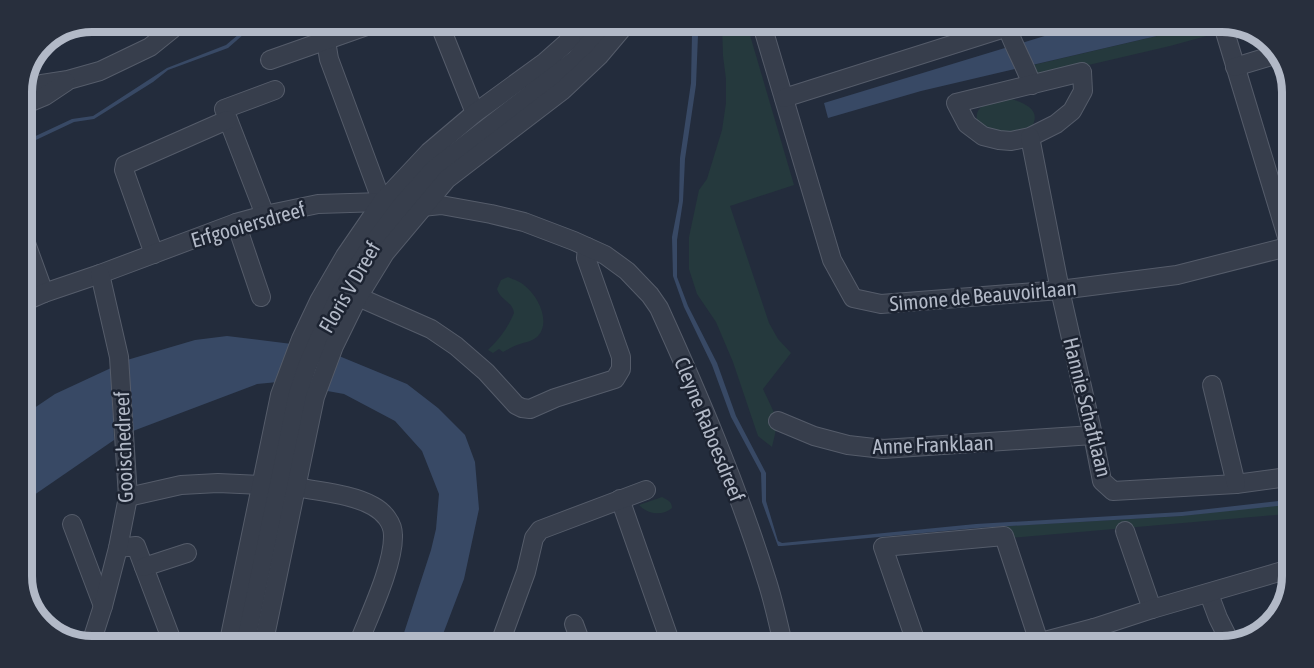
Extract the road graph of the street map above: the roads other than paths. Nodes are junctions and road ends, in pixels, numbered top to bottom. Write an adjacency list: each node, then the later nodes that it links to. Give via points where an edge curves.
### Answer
1 (168, 32): 15 (street, via 150,46 100,71)
2 (350, 32): 10 (street)
3 (443, 32): 20 (street)
4 (567, 32): 20 (street, Floris V Dreef, via 536,69)
5 (598, 32): 24 (street, Floris V Dreef, via 576,59 434,169)
6 (619, 32): 25 (street, Floris V Dreef, via 563,90 447,179)
7 (764, 32): 18 (street, Simone de Beauvoirlaan)
8 (1009, 32): 14 (street); 18 (street)
9 (1225, 32): 13 (street)
10 (326, 41): 12 (street); 23 (street, via 329,60)
11 (1270, 56): 13 (street)
12 (270, 60)
13 (1235, 67): 27 (street)
14 (1029, 77): 22 (street, via 1082,72 1083,91 1072,111); 22 (street, via 956,103 968,124 983,136 1011,141)
15 (68, 81): 16 (street); 19 (street)
16 (32, 87)
17 (275, 90): 21 (street, via 224,109)
18 (784, 98): 34 (street, Simone de Beauvoirlaan, via 832,260 853,298 881,304)
19 (32, 101)
20 (475, 113): 23 (street, Floris V Dreef, via 429,152)
21 (227, 120): 26 (street); 31 (street, via 124,165)
22 (1030, 137): 34 (street, Hannie Schaftlaan)
23 (382, 202): 24 (street, Erfgooiersdreef); 26 (street, Erfgooiersdreef, via 318,204); 39 (street, Floris V Dreef, via 319,301)
24 (402, 206): 25 (street, Erfgooiersdreef); 36 (street, Floris V Dreef, via 371,246)
25 (423, 207): 29 (street, Erfgooiersdreef, via 441,205 524,222); 36 (street, Floris V Dreef)
26 (265, 214): 28 (street, Erfgooiersdreef)
27 (1282, 222)
28 (236, 223): 31 (street, Erfgooiersdreef); 37 (street)
29 (586, 248): 36 (street, via 586,258 621,357 621,369 615,379 530,409 516,405 486,372 431,329); 71 (street, Cleyne Raboesdreef, via 605,255 627,271 659,308 732,480 766,578)
30 (1282, 250): 34 (street, Simone de Beauvoirlaan, via 1177,275)
31 (154, 254): 33 (street, Erfgooiersdreef)
32 (32, 260): 35 (street)
33 (100, 274): 35 (street, Erfgooiersdreef); 49 (street, Gooischedreef, via 119,357)
34 (1060, 291): 43 (street, Hannie Schaftlaan)
35 (44, 293): 38 (street, Erfgooiersdreef)
36 (350, 294): 39 (street, Floris V Dreef)
37 (261, 297)
38 (32, 298)
39 (317, 342): 41 (street, Floris V Dreef)
40 (1212, 385): 45 (street)
41 (298, 395): 46 (street, Floris V Dreef); 47 (street, Floris V Dreef); 65 (street, Floris V Dreef)
42 (778, 421): 43 (street, Anne Franklaan, via 848,445 883,448)
43 (1093, 435): 45 (street, Hannie Schaftlaan, via 1102,481 1113,491)
44 (1282, 478): 45 (street, Hannie Schaftlaan)
45 (1236, 484)
46 (262, 485): 49 (street, via 181,485); 64 (street, Floris V Dreef)
47 (297, 487): 66 (street, Floris V Dreef); 67 (street, via 367,503 381,512 392,527 385,574)
48 (646, 490): 50 (street)
49 (128, 497): 53 (street, Gooischedreef)
50 (620, 500): 68 (street, via 540,530); 70 (street)
51 (72, 524): 58 (street)
52 (1125, 531): 59 (street)
53 (118, 548): 55 (street, via 136,546); 58 (street, Gooischedreef)
54 (187, 553): 55 (street)
55 (144, 567): 63 (street)
56 (1282, 571): 57 (street)
57 (1209, 594): 59 (street); 76 (street)
58 (103, 606): 62 (street, Gooischedreef)
59 (1152, 609): 61 (street)
60 (574, 624): 69 (street)
61 (1094, 628): 74 (street); 75 (street)
62 (93, 636)
63 (170, 636)
64 (230, 636)
65 (247, 636)
66 (265, 636)
67 (361, 636)
68 (503, 636)
69 (578, 636)
70 (668, 636)
71 (781, 636)
72 (914, 636): 73 (street, via 883,547 1004,536)
73 (1031, 636)
74 (1064, 636)
75 (1097, 636)
76 (1227, 636)

